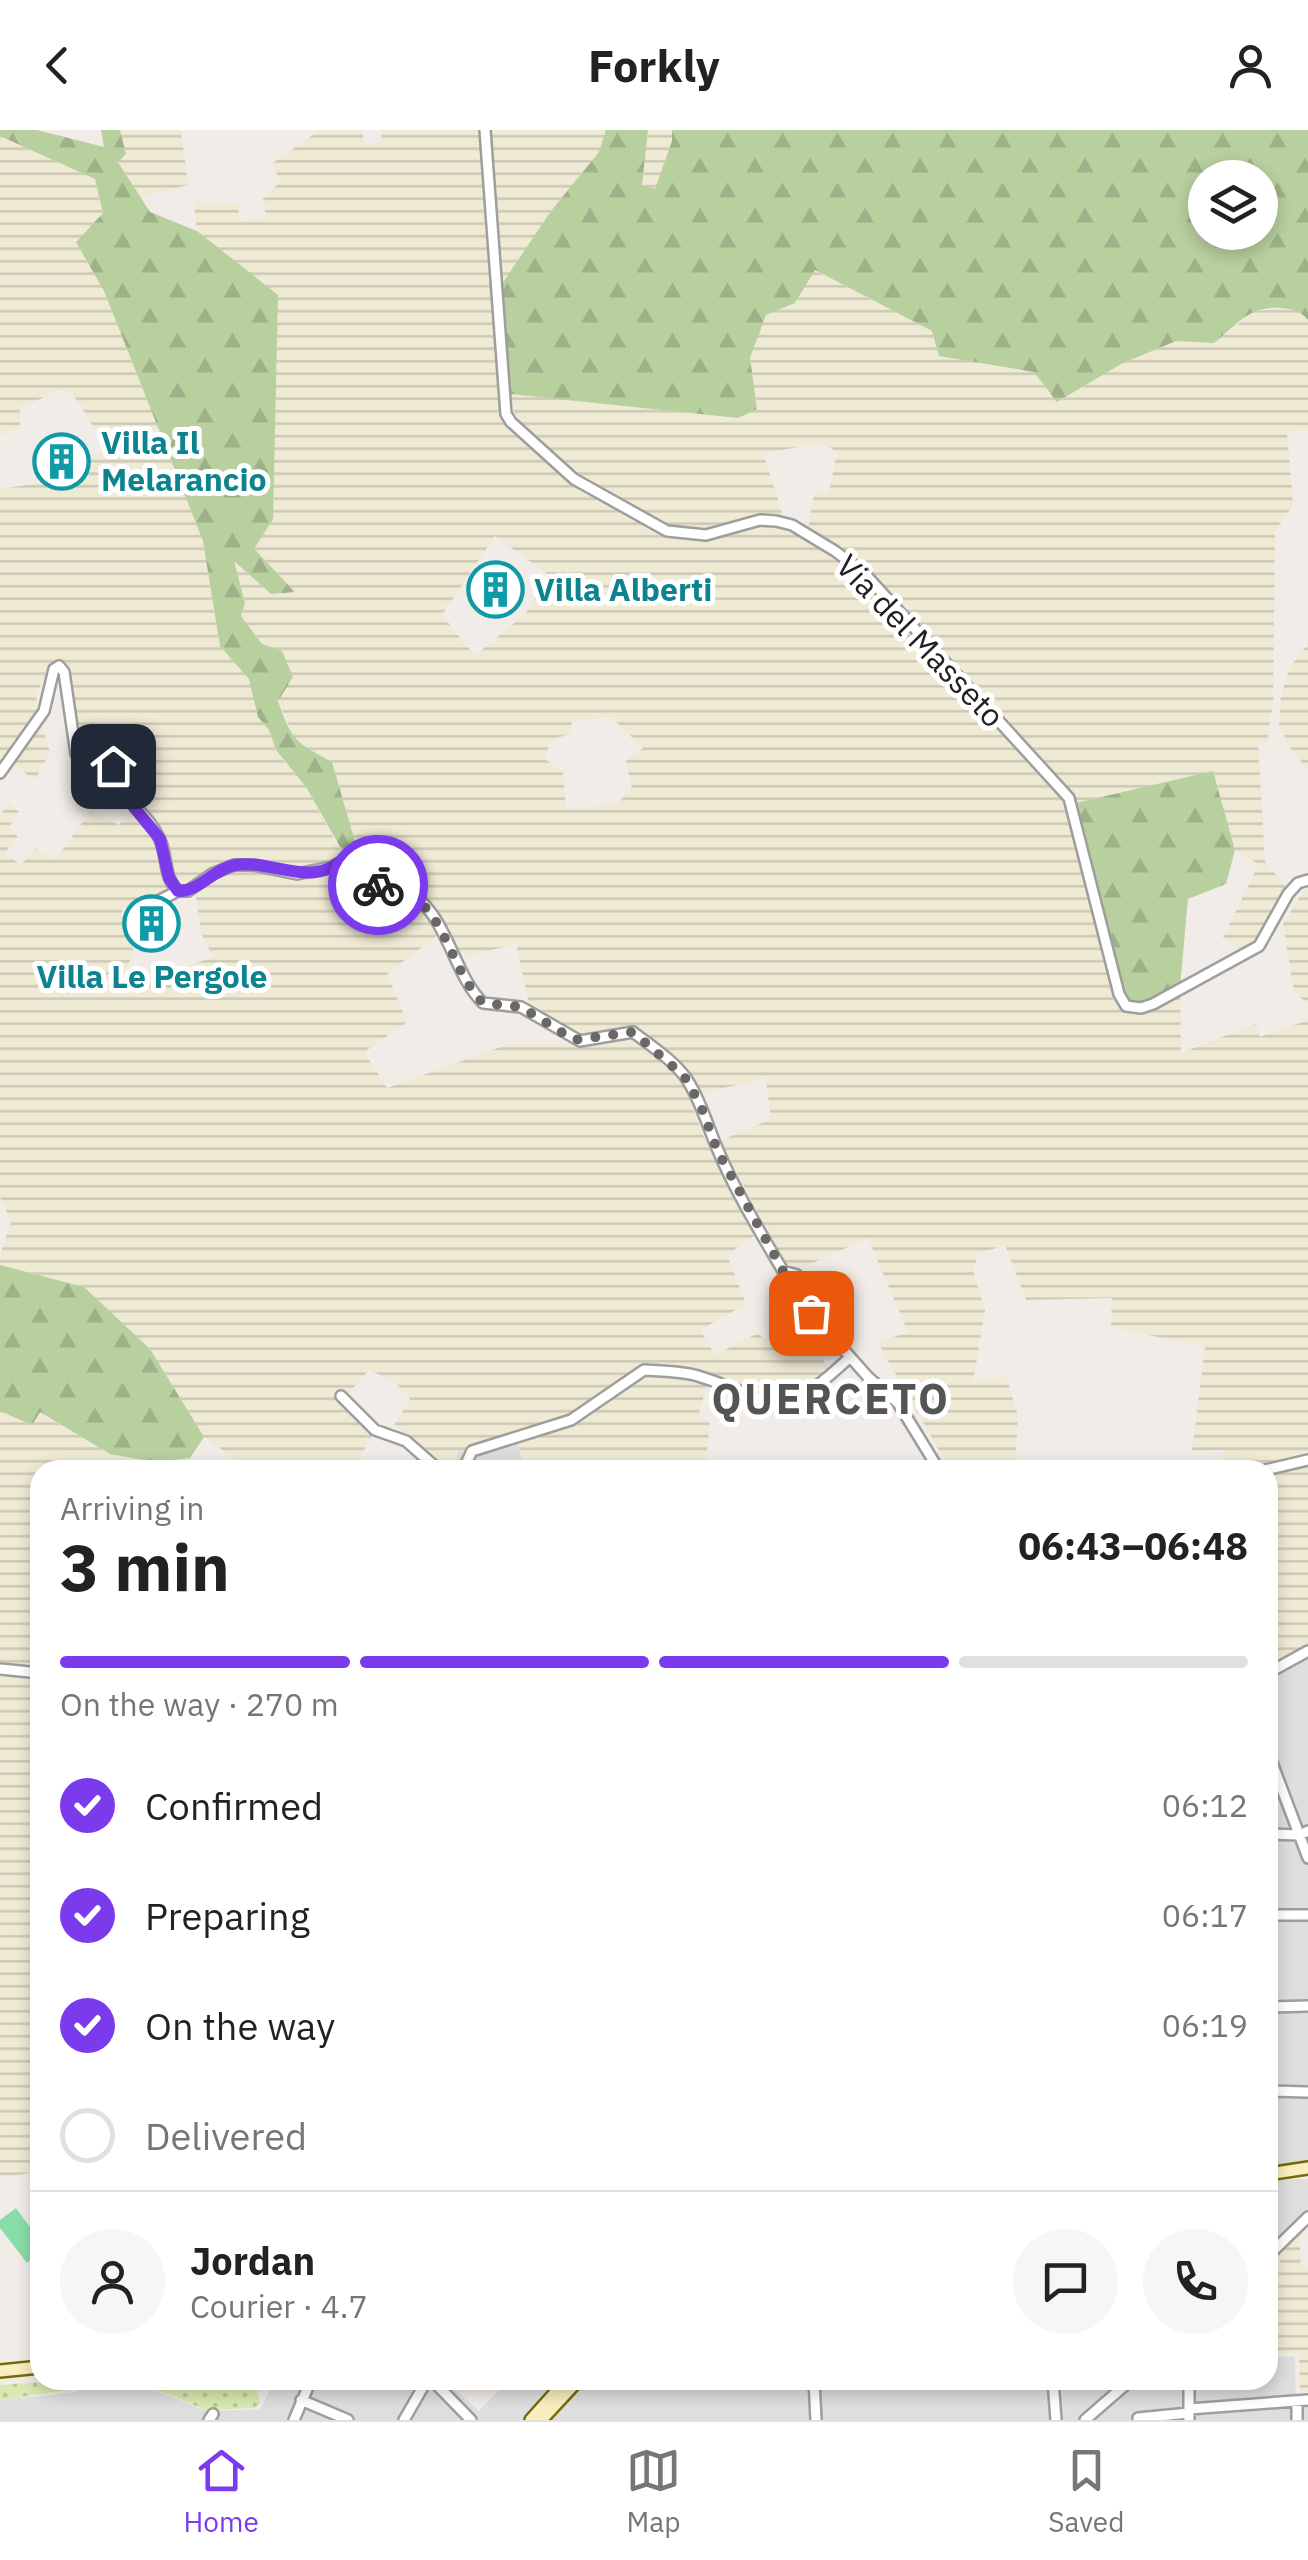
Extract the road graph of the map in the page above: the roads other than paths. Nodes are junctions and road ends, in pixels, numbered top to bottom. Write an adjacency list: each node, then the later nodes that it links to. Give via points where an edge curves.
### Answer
1 (486, 130): 3 (street, Via del Masseto, via 511,422 574,479 666,531 706,535 776,521 864,573 1069,798 1126,1006 1162,1000 1258,946 1294,886)
2 (0, 773): 4 (street, via 44,711 59,666 76,754 91,767 115,768 120,790 160,839)
3 (1308, 880)
4 (178, 891): 5 (street); 6 (street, via 234,865 298,874 348,859 370,884 402,888 420,902 483,1003 521,1007 574,1040 633,1032 684,1076 766,1243 783,1271 803,1281 811,1313)
5 (138, 911)
6 (850, 1358): 9 (street, via 816,1390 790,1403 751,1397 686,1372 644,1370 570,1420 472,1451); 10 (street, via 898,1403)
7 (341, 1396): 8 (street, via 375,1430 406,1441)
8 (427, 1460)
9 (468, 1460)
10 (933, 1460)
11 (1308, 1460): 12 (street)
12 (1278, 1467)
13 (1308, 1651): 14 (street)
14 (1278, 1667)
15 (0, 1670): 16 (street)
16 (30, 1672)
17 (1278, 1775): 18 (street)
18 (1303, 1833): 19 (street); 20 (street)
19 (1278, 1834)
20 (1308, 1858)
21 (1278, 1915): 22 (street)
22 (1308, 1915)
23 (1308, 2006): 24 (street)
24 (1278, 2007)
25 (1278, 2091): 26 (street)
26 (1308, 2092)
27 (1308, 2168): 28 (street)
28 (1278, 2172)
29 (1308, 2216): 30 (street)
30 (1278, 2246)
31 (30, 2368): 32 (street)
32 (0, 2370)
33 (306, 2390): 41 (street)
34 (424, 2390): 48 (street)
35 (440, 2390): 49 (street)
36 (558, 2390): 50 (street)
37 (569, 2390): 51 (street)
38 (814, 2390): 52 (street)
39 (1054, 2390): 53 (street)
40 (1120, 2390): 54 (street)
41 (301, 2400): 46 (street); 47 (street)
42 (1302, 2400): 43 (street); 55 (street)
43 (1189, 2414): 44 (street)
44 (1138, 2418)
45 (1068, 2419): 53 (street)
46 (294, 2420)
47 (348, 2420)
48 (404, 2420)
49 (471, 2420)
50 (531, 2420)
51 (541, 2420)
52 (816, 2420)
53 (1055, 2420)
54 (1085, 2420)
55 (1297, 2420)

